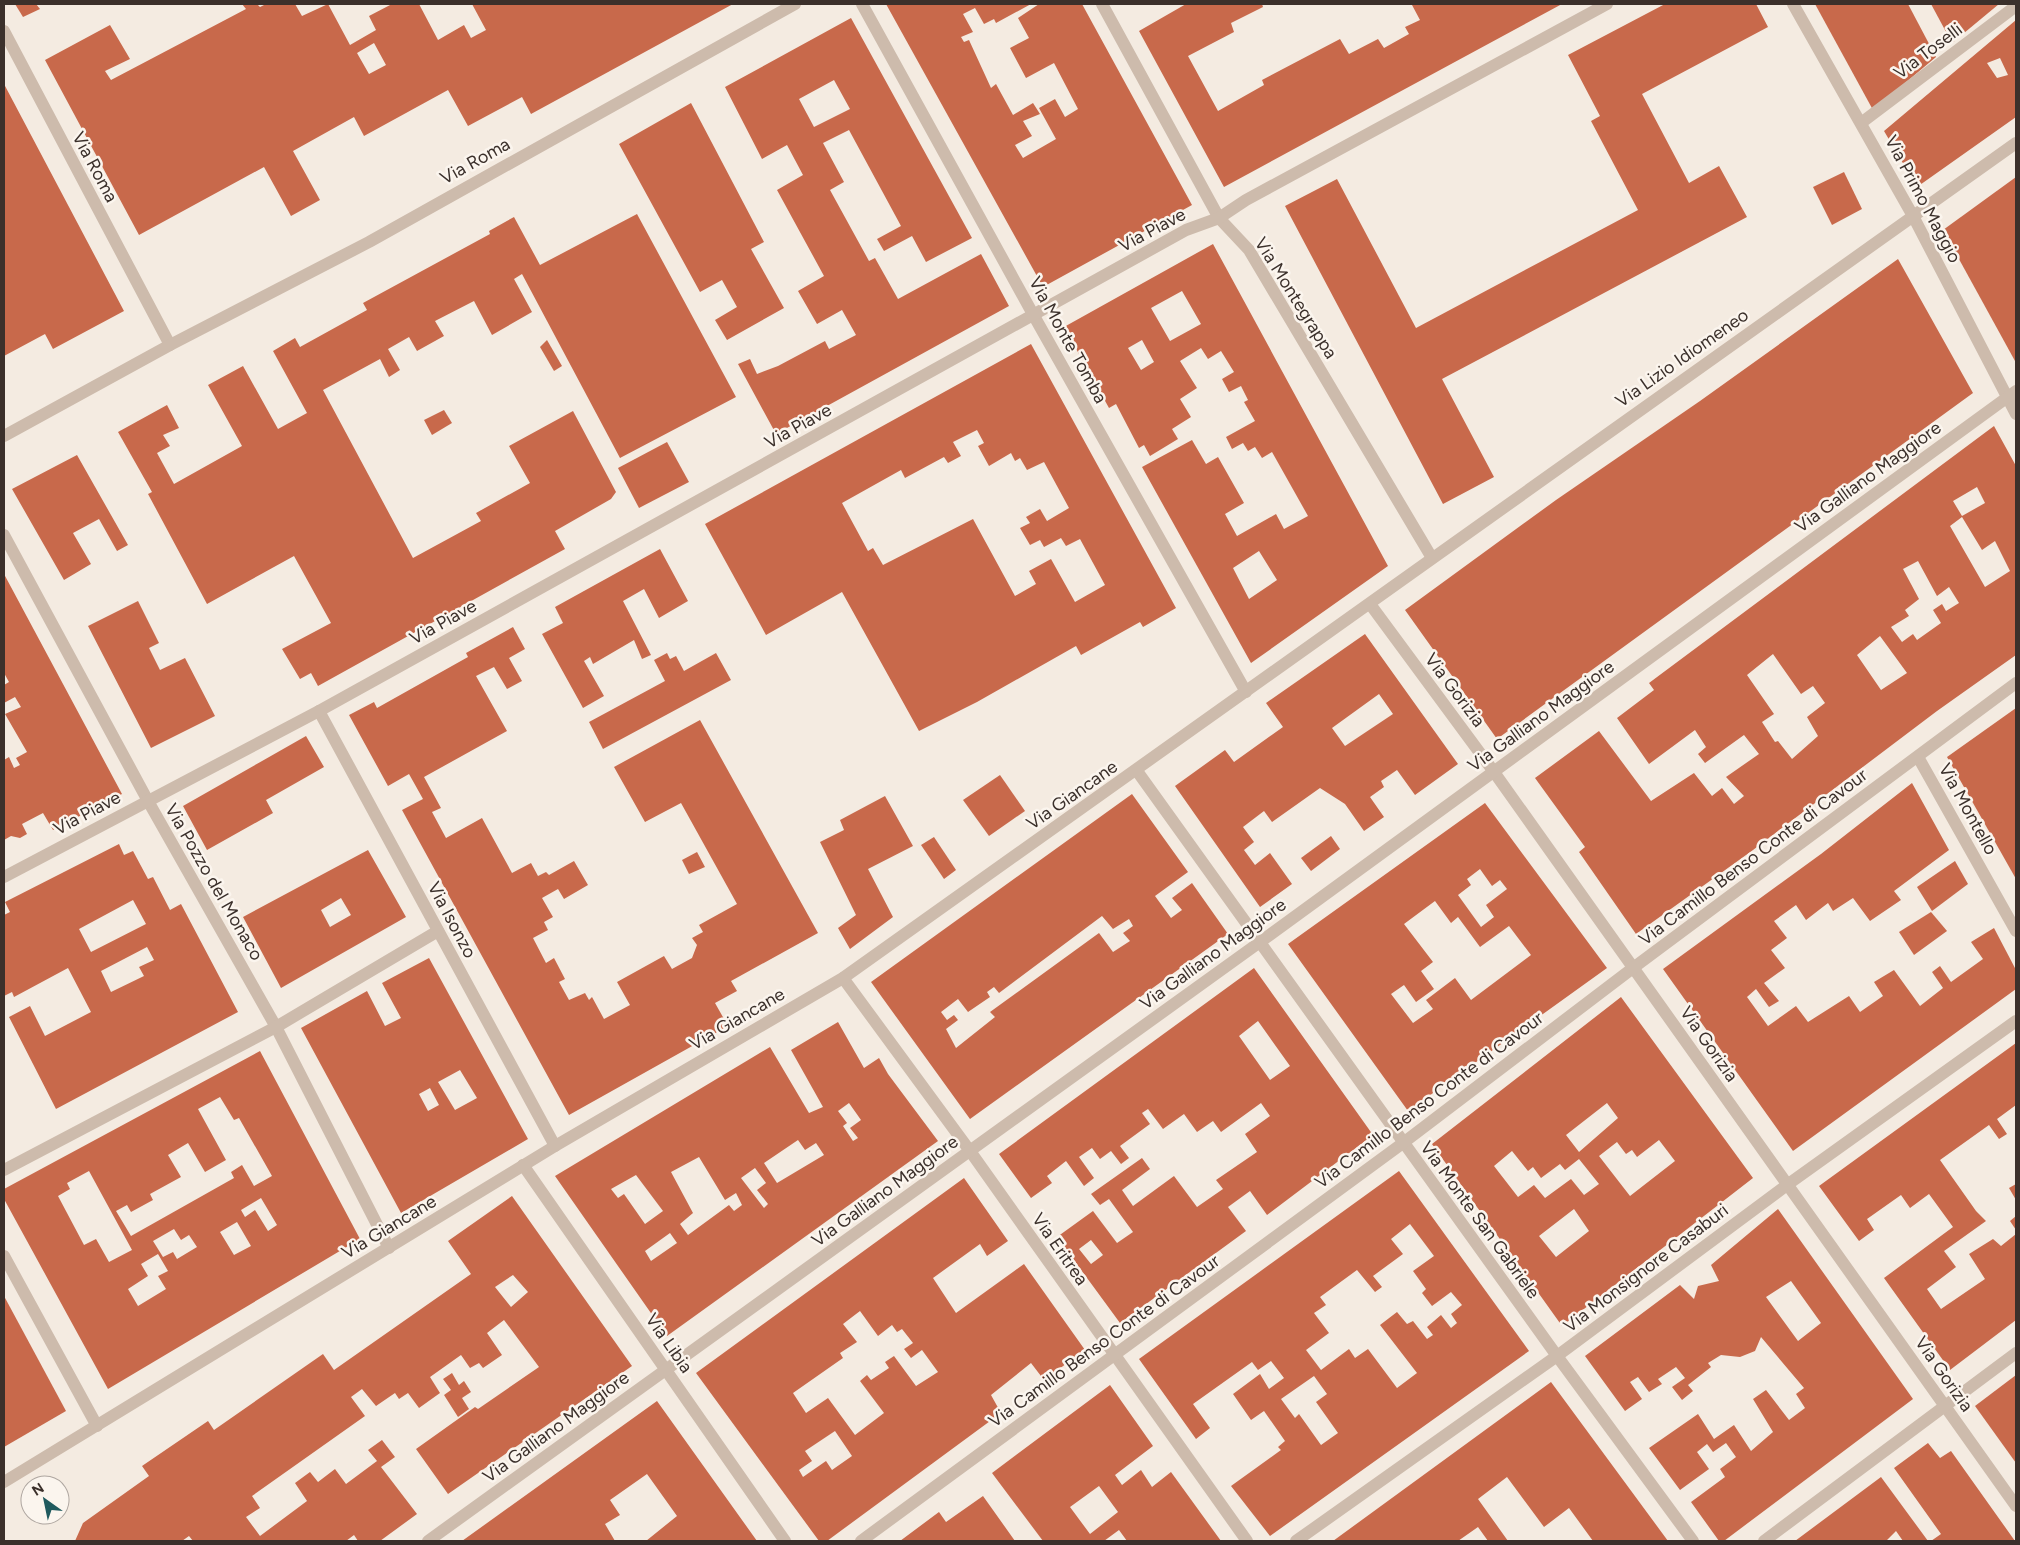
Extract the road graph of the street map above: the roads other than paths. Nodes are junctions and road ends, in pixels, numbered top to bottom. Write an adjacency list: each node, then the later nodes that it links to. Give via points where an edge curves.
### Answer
1 (795, 4): 13 (street, Via Roma, via 369,242)
2 (862, 4): 12 (street, Via Monte Tomba)
3 (1102, 4): 11 (street, Via Montegrappa)
4 (1607, 4): 11 (street, Via Piave, via 1263,190)
5 (1793, 4): 8 (street, Via Primo Maggio)
6 (2016, 6): 8 (street, Via Toselli)
7 (4, 31): 13 (street, Via Roma)
8 (1861, 123): 10 (street, Via Primo Maggio)
9 (2016, 143): 10 (street, Via Lizio Idiomeneo)
10 (1913, 216): 14 (street, Via Primo Maggio); 18 (street, Via Lizio Idiomeneo)
11 (1219, 218): 12 (street, Via Piave, via 1186,230); 18 (street, Via Montegrappa, via 1249,250)
12 (1034, 316): 21 (street, Via Monte Tomba); 22 (street, Via Piave)
13 (170, 345): 16 (street, Via Roma)
14 (2012, 394): 15 (street, Via Primo Maggio); 25 (street, Via Galliano Maggiore)
15 (2016, 414)
16 (4, 436)
17 (4, 535): 26 (street, Via Pozzo del Monaco)
18 (1432, 558): 19 (street, Via Lizio Idiomeneo)
19 (1370, 604): 21 (street, Via Giancane); 25 (street, Via Gorizia)
20 (2016, 683): 23 (street, Via Camillo Benso Conte di Cavour)
21 (1246, 692): 24 (street, Via Giancane)
22 (319, 711): 26 (street, Via Piave); 28 (street, Via Isonzo)
23 (1918, 757): 29 (street, Via Montello); 31 (street, Via Camillo Benso Conte di Cavour)
24 (1137, 771): 30 (street, Via Monte San Gabriele); 32 (street, Via Giancane)
25 (1494, 772): 30 (street, Via Galliano Maggiore); 31 (street, Via Gorizia)
26 (148, 801): 27 (street, Via Piave); 34 (street, Via Pozzo del Monaco)
27 (4, 877)
28 (438, 931): 34 (street); 36 (street, Via Isonzo)
29 (2016, 931)
30 (1260, 942): 35 (street, Via Monte San Gabriele); 37 (street, Via Galliano Maggiore)
31 (1633, 968): 35 (street, Via Camillo Benso Conte di Cavour); 40 (street, Via Gorizia)
32 (843, 978): 36 (street, Via Giancane); 37 (street, Via Eritrea)
33 (2016, 1021): 40 (street, Via Monsignore Casaburi)
34 (276, 1027): 39 (street); 41 (street, Via Pozzo del Monaco)
35 (1403, 1142): 44 (street, Via Camillo Benso Conte di Cavour); 45 (street, Via Monte San Gabriele)
36 (555, 1146): 38 (street, Via Giancane)
37 (970, 1151): 44 (street, Via Eritrea); 46 (street, Via Galliano Maggiore)
38 (523, 1165): 41 (street, Via Giancane); 46 (street, Via Libia)
39 (4, 1170)
40 (1787, 1184): 45 (street, Via Monsignore Casaburi); 47 (street, Via Gorizia)
41 (389, 1248): 48 (street, Via Giancane)
42 (4, 1256): 48 (street)
43 (2016, 1353): 47 (street)
44 (1113, 1355): 53 (street, Via Camillo Benso Conte di Cavour); 54 (street, Via Eritrea)
45 (1557, 1356): 55 (street, Via Monsignore Casaburi); 56 (street, Via Monte San Gabriele)
46 (665, 1369): 51 (street, Via Galliano Maggiore); 52 (street, Via Libia)
47 (1945, 1405): 50 (street, Via Gorizia); 57 (street)
48 (97, 1426): 49 (street, Via Giancane)
49 (4, 1482)
50 (2016, 1506)
51 (428, 1541)
52 (785, 1541)
53 (861, 1541)
54 (1247, 1541)
55 (1296, 1541)
56 (1692, 1541)
57 (1764, 1541)

